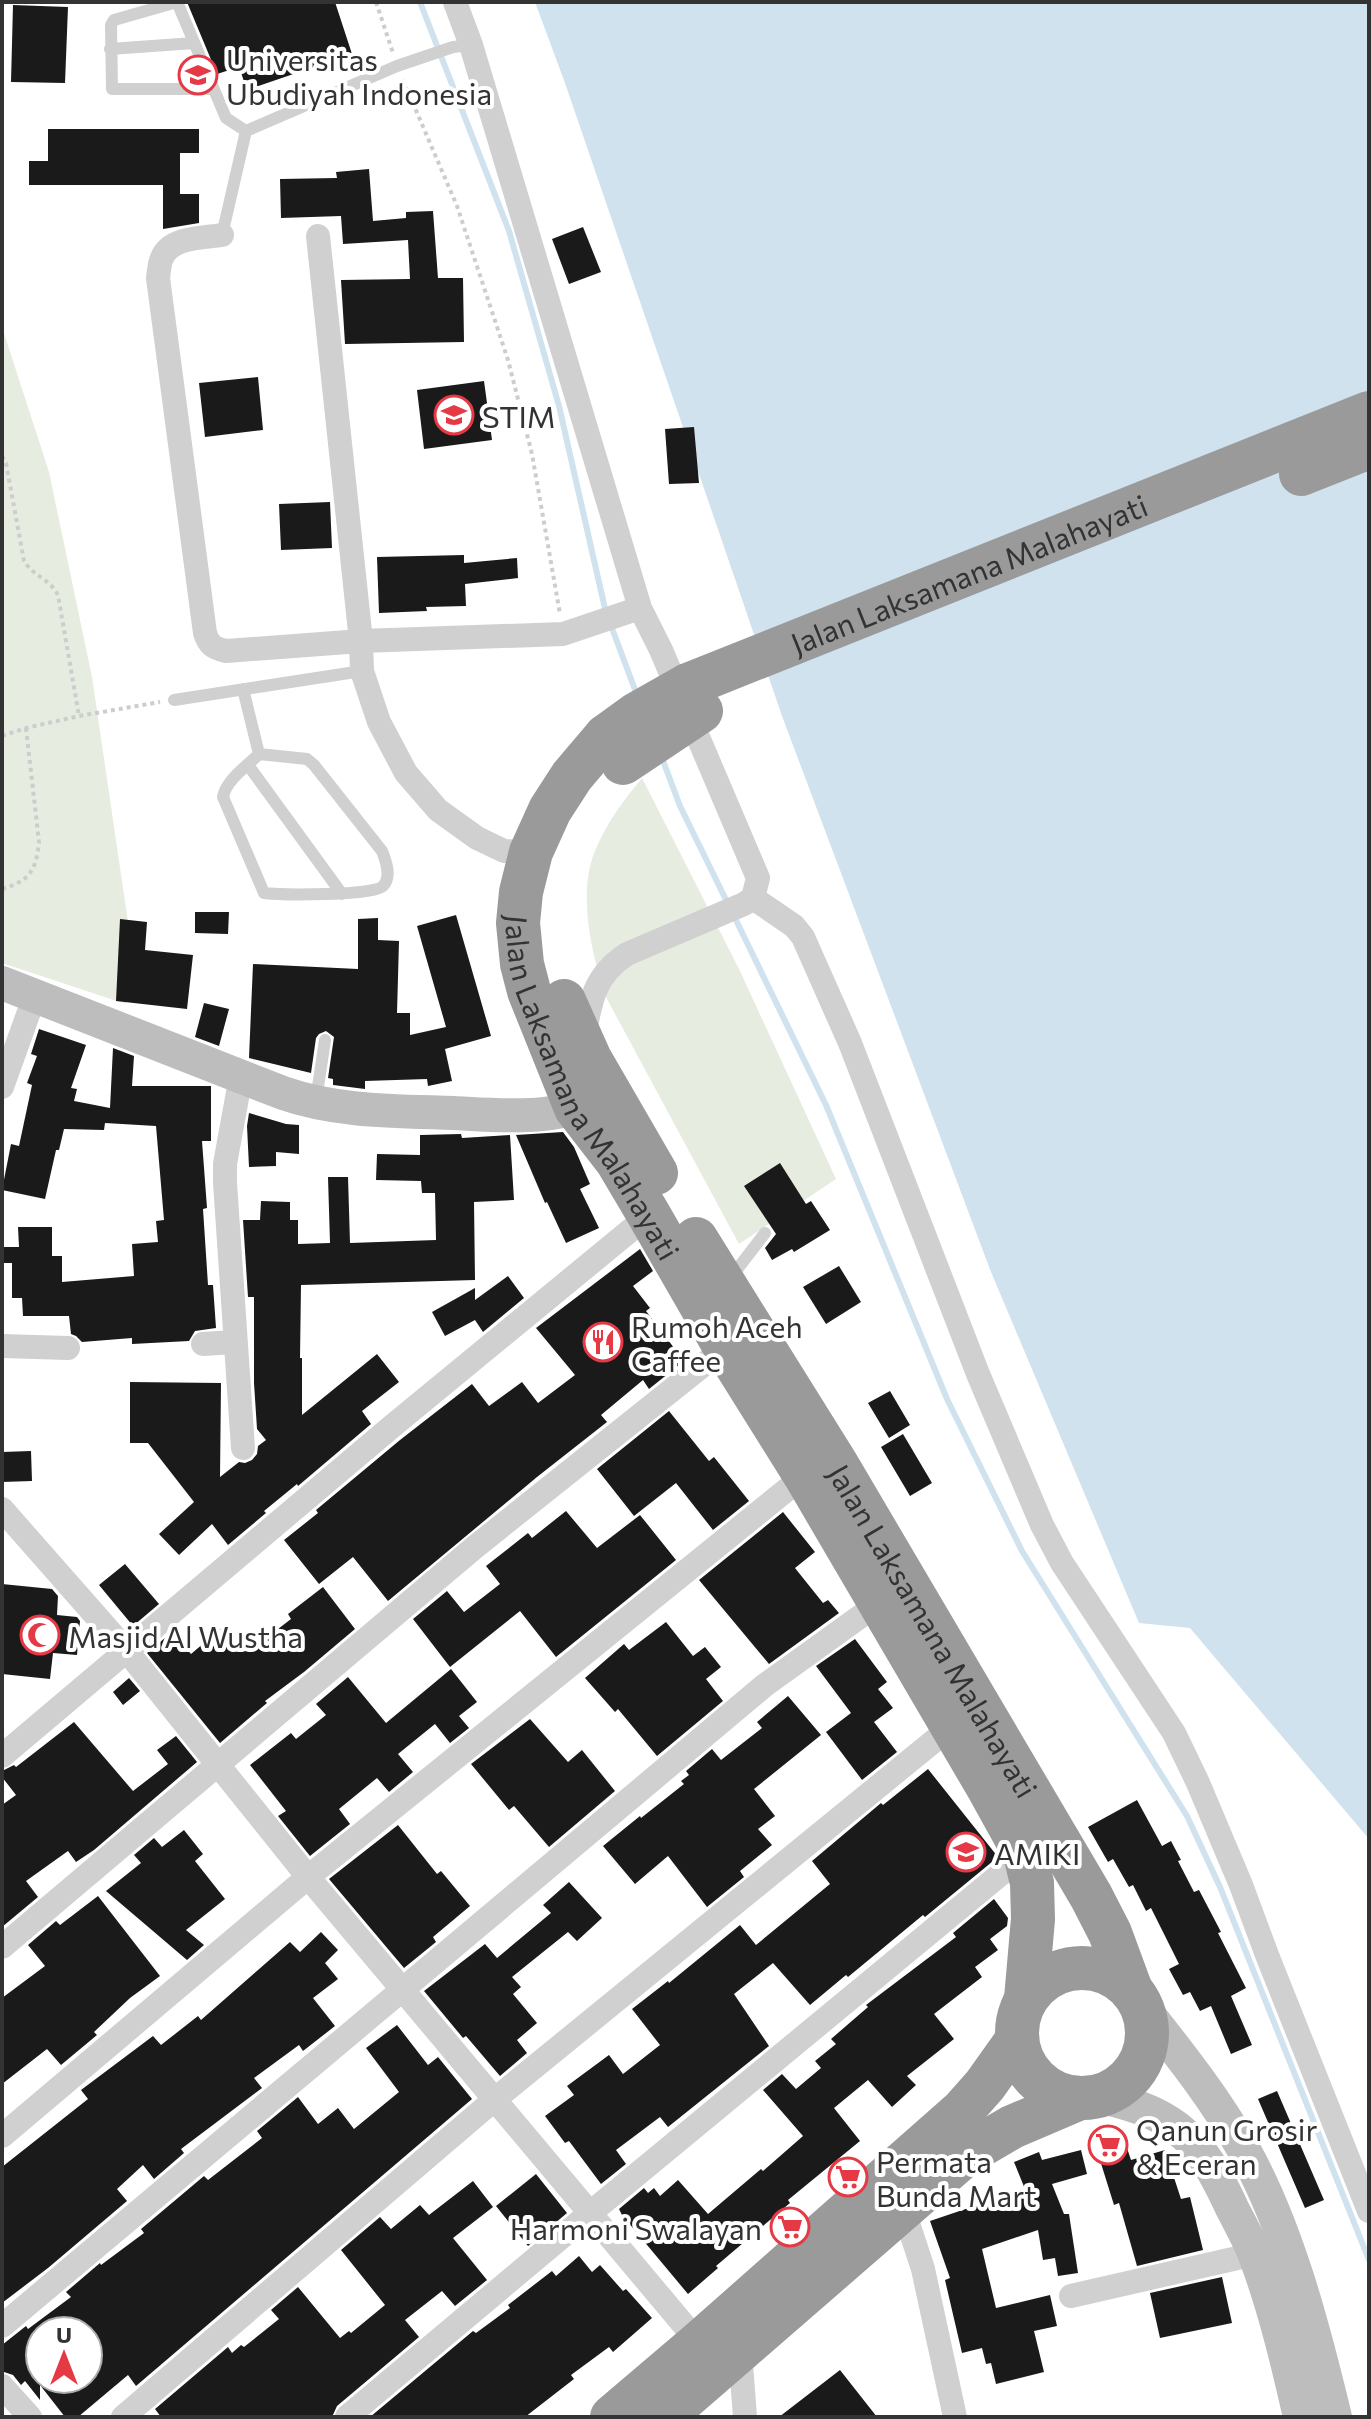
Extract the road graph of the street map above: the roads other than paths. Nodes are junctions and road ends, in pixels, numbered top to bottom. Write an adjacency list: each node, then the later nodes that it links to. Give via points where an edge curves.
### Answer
1 (455, 2): 3 (street)
2 (194, 43): 4 (lane); 4 (lane, via 177,2 114,20); 5 (lane)
3 (462, 46): 6 (lane, via 397,66); 11 (street)
4 (110, 49): 5 (lane, via 112,89)
5 (213, 89): 6 (lane, via 226,118)
6 (246, 131): 7 (lane)
7 (222, 235): 12 (street, via 167,249 158,278 205,633 209,644 226,651)
8 (318, 236): 12 (street)
9 (1369, 413): 13 (highway, Jalan Laksamana Malahayati)
10 (1369, 447): 13 (highway, Jalan Laksamana Malahayati)
11 (629, 611): 12 (street, via 570,632); 22 (street, via 661,650 758,878)
12 (361, 641): 14 (street)
13 (774, 666): 17 (highway, Jalan Laksamana Malahayati, bridge, via 694,698)
14 (362, 671): 15 (lane); 20 (street, via 379,722 406,773 438,810 504,851)
15 (243, 689): 16 (lane); 18 (lane)
16 (174, 700)
17 (614, 750): 20 (highway, Jalan Laksamana Malahayati, via 572,776); 26 (highway, Jalan Laksamana Malahayati, via 597,793 561,855 550,898 548,947)
18 (259, 754): 19 (lane); 21 (lane, via 307,759 382,851 387,862 382,888)
19 (248, 765): 21 (lane); 21 (lane, via 223,797 264,893)
20 (531, 852): 30 (highway, Jalan Laksamana Malahayati, via 521,892 518,943 529,991)
21 (342, 894)
22 (748, 901): 26 (street, via 627,954 605,971 588,1012); 57 (street, via 794,926 803,937 1042,1525 1174,1733 1241,1885)
23 (2, 983): 24 (main road)
24 (35, 995): 27 (main road); 28 (street)
25 (325, 1040): 29 (lane)
26 (583, 1045): 33 (highway, Jalan Laksamana Malahayati)
27 (241, 1076): 29 (main road); 35 (street, via 225,1164)
28 (2, 1087)
29 (316, 1103): 30 (main road, via 493,1115)
30 (576, 1108): 31 (highway, Jalan Laksamana Malahayati)
31 (649, 1215): 34 (highway, Jalan Laksamana Malahayati); 43 (street)
32 (765, 1233): 33 (lane)
33 (725, 1285): 34 (highway, Jalan Laksamana Malahayati)
34 (738, 1338): 40 (highway, Jalan Laksamana Malahayati); 46 (street, via 475,1547); 51 (highway, Jalan Laksamana Malahayati, via 837,1465 1091,1896)
35 (234, 1342): 36 (street); 39 (street)
36 (203, 1344)
37 (2, 1346): 38 (street)
38 (68, 1348)
39 (243, 1448)
40 (805, 1475): 42 (highway, Jalan Laksamana Malahayati); 48 (street)
41 (2, 1509): 43 (street)
42 (879, 1603): 44 (highway, Jalan Laksamana Malahayati); 50 (street, via 765,1685)
43 (126, 1650): 45 (street); 46 (street)
44 (951, 1727): 47 (highway, Jalan Laksamana Malahayati); 54 (street)
45 (2, 1756)
46 (219, 1765): 48 (street); 49 (street)
47 (1025, 1854): 52 (highway, Jalan Laksamana Malahayati, via 1033,1919); 58 (street)
48 (308, 1877): 50 (street); 55 (street)
49 (2, 1947)
50 (402, 1989): 54 (street); 61 (street)
51 (1136, 1998): 52 (highway, via 1102,1971 1067,1970 1037,1986); 53 (highway, via 1147,2023 1141,2060 1116,2088); 72 (main road, via 1190,2066 1245,2151 1279,2228)
52 (1021, 2020): 53 (highway, via 1021,2058 1031,2074 1053,2091); 62 (highway, via 985,2085 962,2111)
53 (1089, 2097): 56 (highway, via 991,2138); 59 (main road, via 1136,2105 1194,2143)
54 (494, 2100): 58 (street); 65 (street)
55 (2, 2136)
56 (903, 2208): 62 (highway); 70 (street, via 923,2269)
57 (1369, 2211)
58 (589, 2214): 62 (street); 66 (street)
59 (1255, 2254): 60 (street); 71 (main road)
60 (1071, 2296)
61 (2, 2326)
62 (720, 2347): 67 (highway); 68 (highway); 69 (street)
63 (2, 2386): 64 (street)
64 (30, 2417)
65 (123, 2417)
66 (347, 2417)
67 (612, 2417)
68 (663, 2417)
69 (745, 2417)
70 (955, 2417)
71 (1300, 2417)
72 (1335, 2417)

